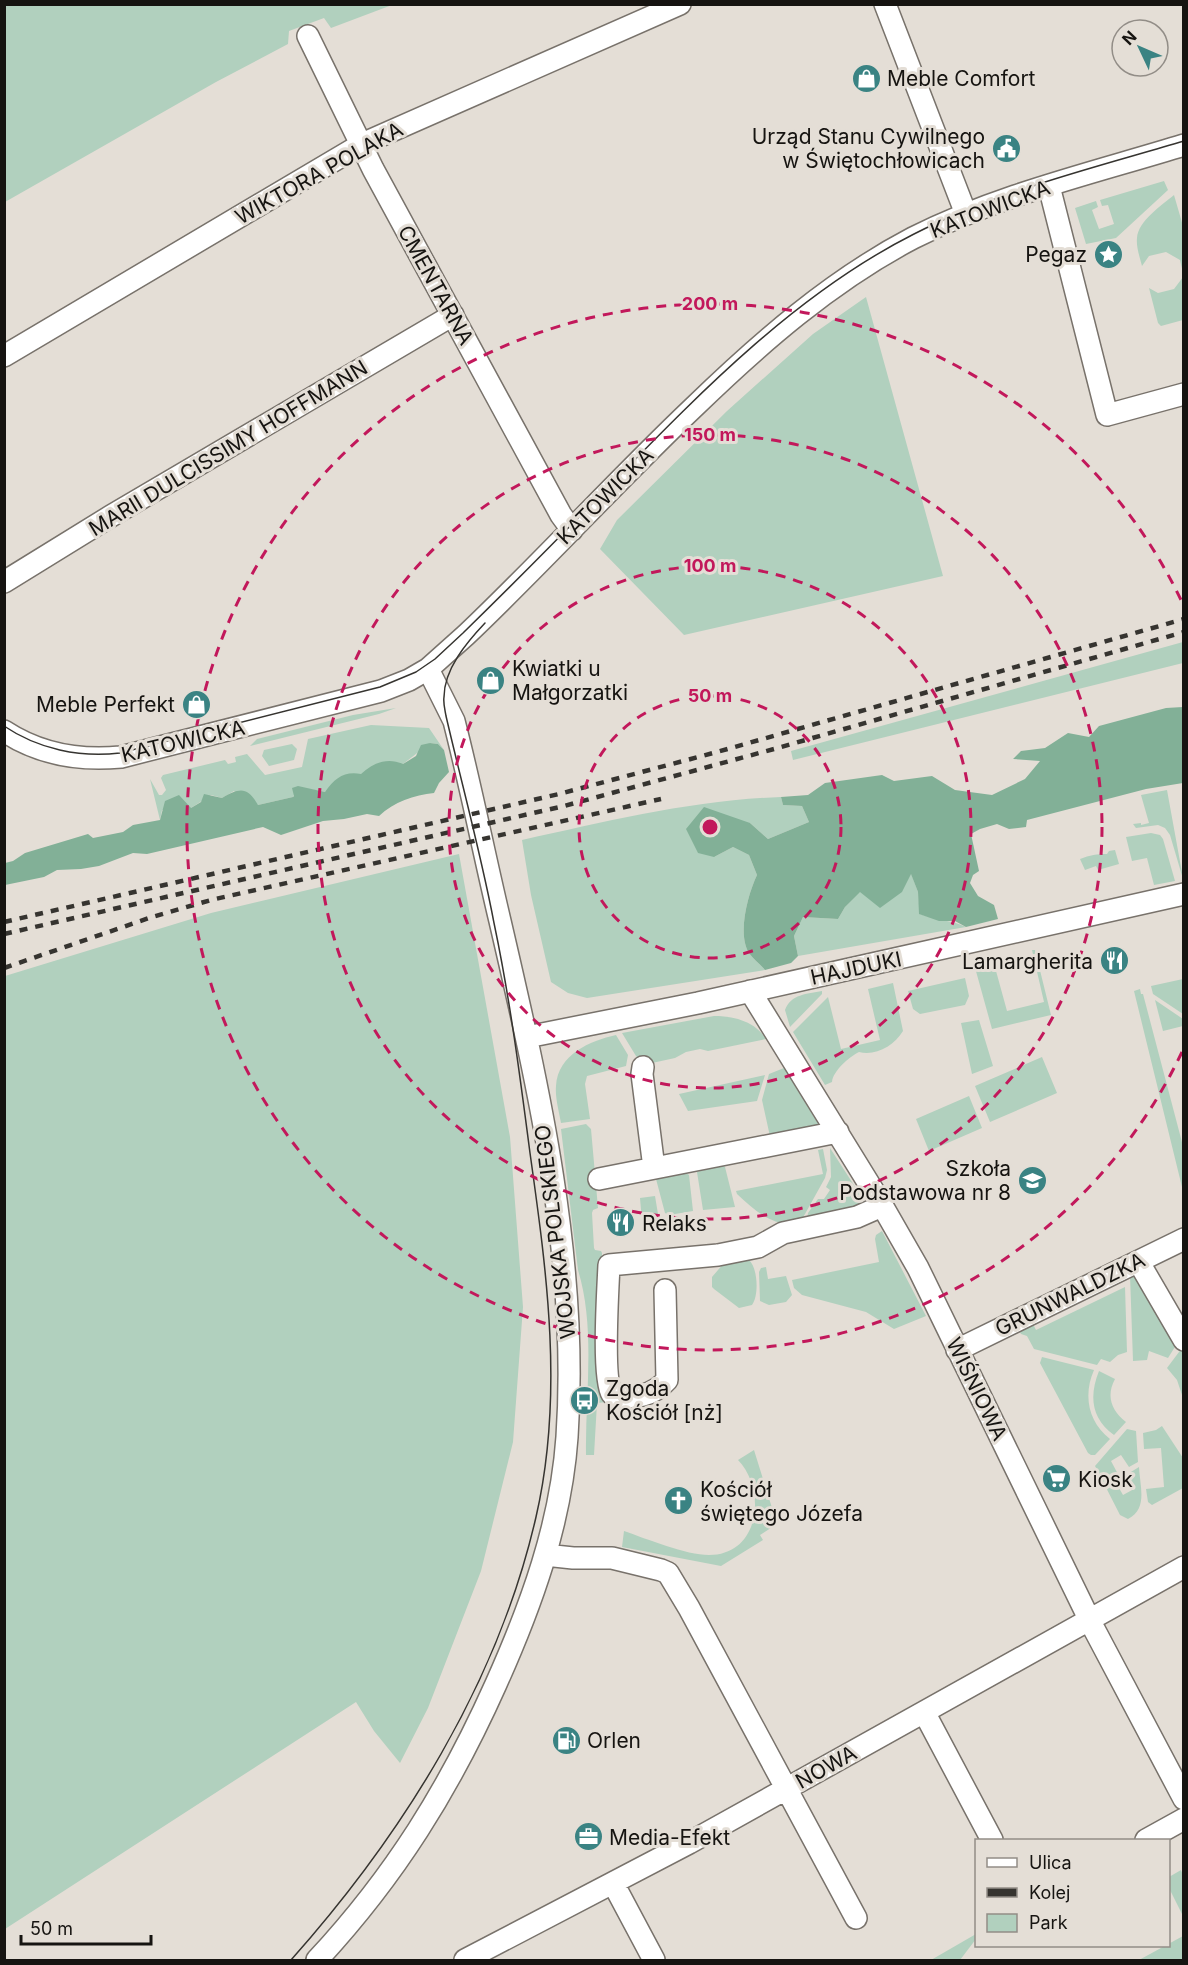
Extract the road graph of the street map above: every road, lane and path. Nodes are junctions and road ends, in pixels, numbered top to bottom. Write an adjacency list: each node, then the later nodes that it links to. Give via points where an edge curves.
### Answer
1 (680, 4): 4 (street, WIKTORA POLAKA)
2 (885, 4): 7 (street)
3 (308, 36): 4 (street, CMENTARNA)
4 (362, 144): 8 (street, CMENTARNA); 9 (street, WIKTORA POLAKA)
5 (1184, 145): 6 (street, KATOWICKA)
6 (1049, 186): 7 (street, KATOWICKA); 10 (street, via 1107,415)
7 (966, 214): 11 (street, KATOWICKA, via 893,249 810,305 711,390)
8 (453, 315): 11 (street, CMENTARNA); 12 (street, MARII DULCISSIMY HOFFMANN)
9 (4, 356)
10 (1184, 394)
11 (572, 530): 13 (street, KATOWICKA)
12 (4, 582)
13 (428, 669): 14 (street, KATOWICKA, via 366,695 121,757 61,754 32,746); 17 (street, WOJSKA POLSKIEGO, via 454,720)
14 (4, 731)
15 (1184, 894): 16 (street, HAJDUKI)
16 (750, 991): 17 (street, HAJDUKI); 19 (street, WIŚNIOWA)
17 (526, 1038): 28 (street, WOJSKA POLSKIEGO, via 547,1146 568,1328 567,1439 558,1502)
18 (643, 1067): 20 (street)
19 (838, 1132): 20 (street); 22 (street, WIŚNIOWA)
20 (654, 1168): 21 (street)
21 (599, 1179)
22 (882, 1206): 25 (street, via 856,1217 783,1233 754,1248 609,1265 607,1354 612,1394 650,1394 667,1380); 27 (street, WIŚNIOWA, via 918,1268)
23 (1184, 1239): 27 (street, GRUNWALDZKA)
24 (1141, 1266): 26 (street)
25 (665, 1290)
26 (1181, 1328)
27 (957, 1350): 30 (street, WIŚNIOWA)
28 (544, 1555): 32 (street, via 612,1558 668,1573); 39 (street, WOJSKA POLSKIEGO, via 508,1657 456,1767 395,1866)
29 (1184, 1567): 30 (street, NOWA)
30 (1089, 1620): 31 (street, NOWA); 33 (street, WIŚNIOWA)
31 (924, 1712): 32 (street, NOWA); 35 (street)
32 (787, 1788): 37 (street, NOWA); 38 (street)
33 (1184, 1799)
34 (1184, 1819): 36 (street)
35 (991, 1839)
36 (1148, 1839)
37 (614, 1883): 40 (street, NOWA); 41 (street)
38 (856, 1918)
39 (317, 1960)
40 (465, 1960)
41 (654, 1960)

